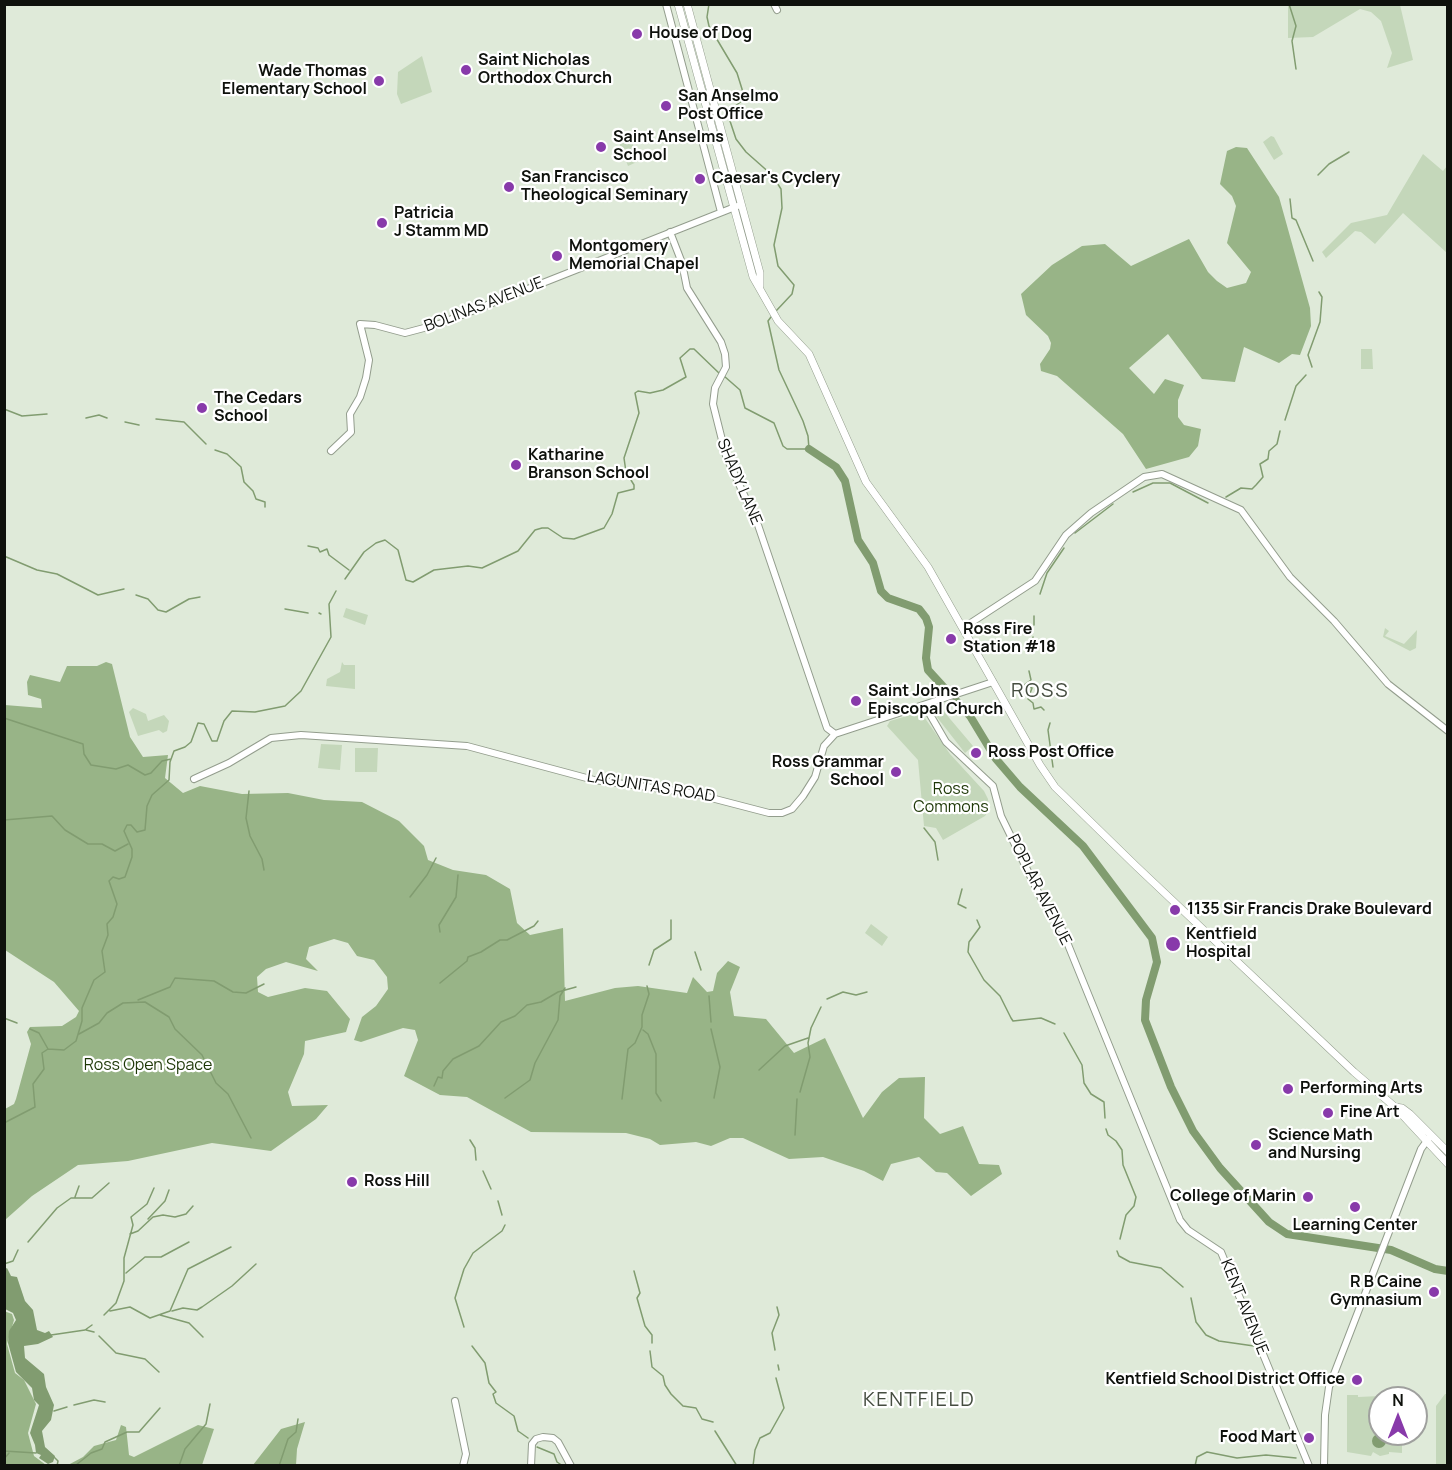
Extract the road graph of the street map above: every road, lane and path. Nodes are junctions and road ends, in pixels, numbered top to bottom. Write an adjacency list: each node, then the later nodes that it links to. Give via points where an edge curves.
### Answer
1 (678, 4): 4 (main road)
2 (687, 4): 4 (main road)
3 (666, 5): 5 (street)
4 (737, 206): 5 (street, BOLINAS AVENUE); 8 (main road, via 770,308 809,354 866,482 923,559)
5 (721, 212): 6 (street, BOLINAS AVENUE)
6 (670, 232): 7 (street, BOLINAS AVENUE, via 439,324 405,333 360,324 369,360 366,378 350,414 351,432); 12 (street, SHADY LANE, via 687,288 724,348 726,361 713,404 726,456 751,508 828,728)
7 (331, 451)
8 (963, 628): 9 (main road); 11 (street, via 1035,580 1066,535 1091,513 1144,477 1162,474 1241,510 1290,577 1388,684)
9 (993, 682): 10 (street); 15 (main road, via 1055,787)
10 (925, 706): 12 (street); 14 (street, POPLAR AVENUE, via 946,742 993,786 1001,816 1041,898 1058,920)
11 (1448, 731)
12 (835, 734): 13 (street, LAGUNITAS ROAD, via 824,746 814,777 802,796 792,809 782,813 692,793 594,780 467,746 301,735 271,738)
13 (194, 778)
14 (1089, 998): 24 (street, KENT AVENUE, via 1180,1220 1221,1252)
15 (1395, 1107): 16 (main road, via 1402,1108); 17 (main road)
16 (1432, 1136): 17 (street); 18 (main road)
17 (1426, 1142): 19 (main road); 25 (street, via 1329,1387)
18 (1448, 1152)
19 (1448, 1164)
20 (455, 1401): 21 (street, via 466,1454)
21 (464, 1466)
22 (531, 1466): 23 (street, via 534,1441 553,1437)
23 (571, 1466)
24 (1309, 1466)
25 (1323, 1466)

